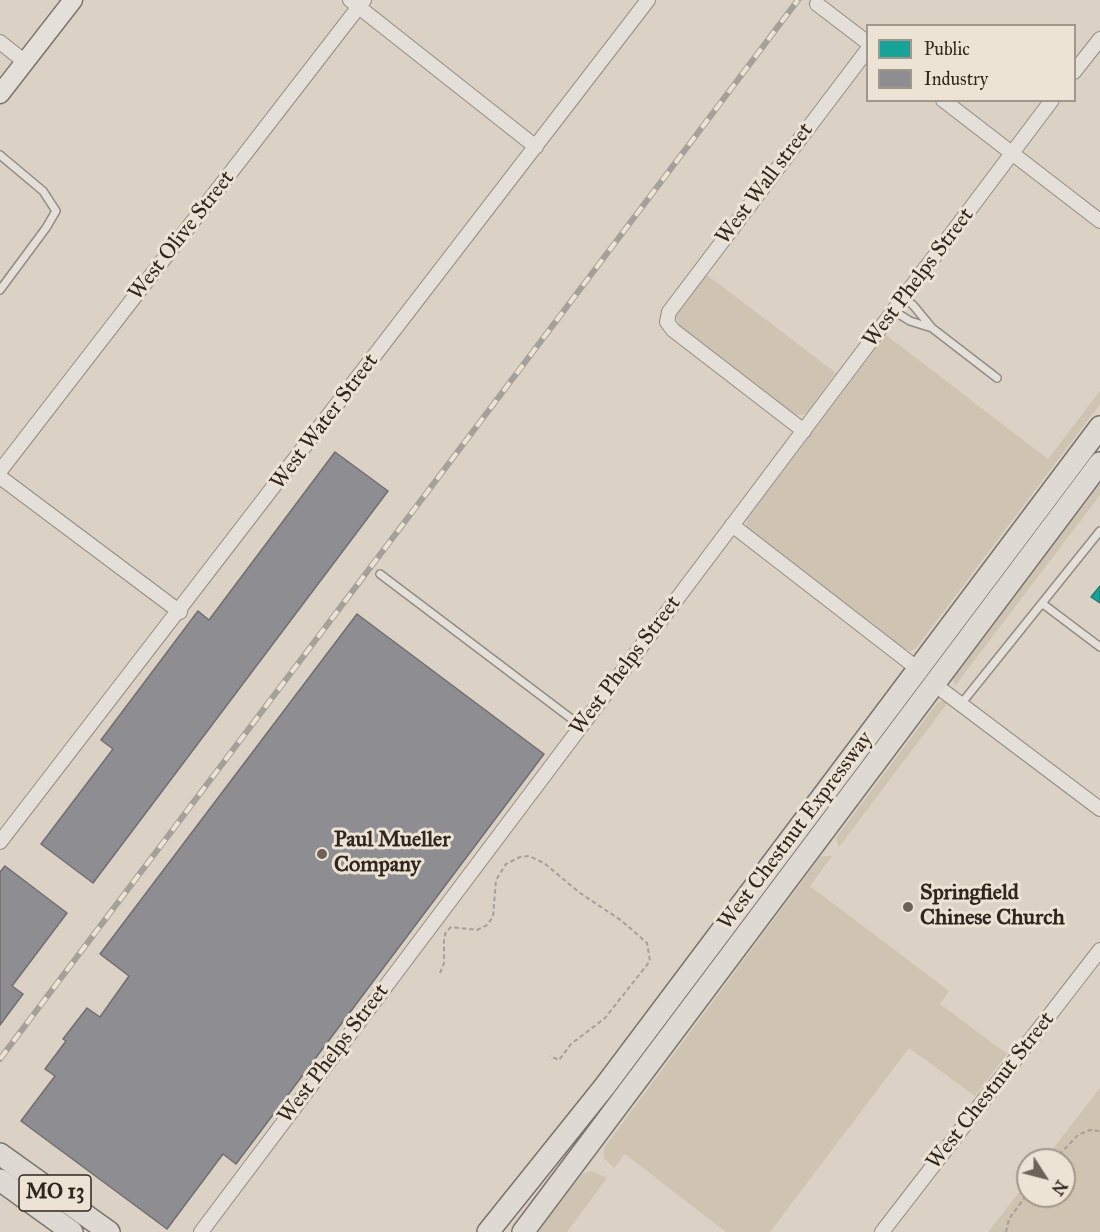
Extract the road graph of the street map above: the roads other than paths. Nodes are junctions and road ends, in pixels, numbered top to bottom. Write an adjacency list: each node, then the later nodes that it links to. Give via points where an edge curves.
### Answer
1 (73, 0): 9 (main road)
2 (648, 0): 14 (street, West Water Street)
3 (358, 2): 14 (street); 26 (street, West Olive Street)
4 (817, 4): 7 (street)
5 (1100, 39): 10 (street)
6 (0, 42): 9 (street)
7 (866, 42)
8 (866, 50): 24 (street, West Wall street, via 669,312 667,322)
9 (25, 62): 11 (main road)
10 (1076, 69)
11 (0, 94)
12 (946, 102): 15 (street)
13 (1050, 102): 15 (street, West Phelps Street)
14 (536, 147): 32 (street, West Water Street)
15 (1011, 153): 17 (street); 19 (street, West Phelps Street)
16 (0, 155): 18 (lane, via 43,191 56,211)
17 (1100, 220)
18 (0, 290)
19 (904, 298): 20 (street, West Phelps Street); 21 (lane)
20 (894, 310): 21 (lane, via 910,321); 24 (street, West Phelps Street)
21 (932, 328): 22 (lane)
22 (997, 378)
23 (1100, 427): 34 (main road, West Chestnut Expressway)
24 (804, 431): 28 (street, West Phelps Street)
25 (1100, 463): 35 (main road, West Chestnut Expressway)
26 (0, 471)
27 (0, 477): 32 (street)
28 (732, 525): 34 (street); 37 (street, West Phelps Street)
29 (1100, 531): 31 (lane)
30 (380, 574): 37 (lane)
31 (1043, 604): 33 (lane); 36 (lane)
32 (180, 612): 39 (street, West Water Street)
33 (1100, 647)
34 (918, 669): 46 (main road, West Chestnut Expressway, via 605,1086)
35 (934, 684): 36 (street); 47 (main road, West Chestnut Expressway)
36 (961, 704): 38 (street)
37 (580, 726): 45 (street, West Phelps Street)
38 (1100, 809)
39 (0, 842)
40 (1100, 950): 48 (street, West Chestnut Street)
41 (0, 1154): 44 (main road, MO 13)
42 (0, 1180): 43 (main road, MO 13)
43 (72, 1232)
44 (109, 1232)
45 (201, 1232)
46 (488, 1232)
47 (523, 1232)
48 (882, 1232)

